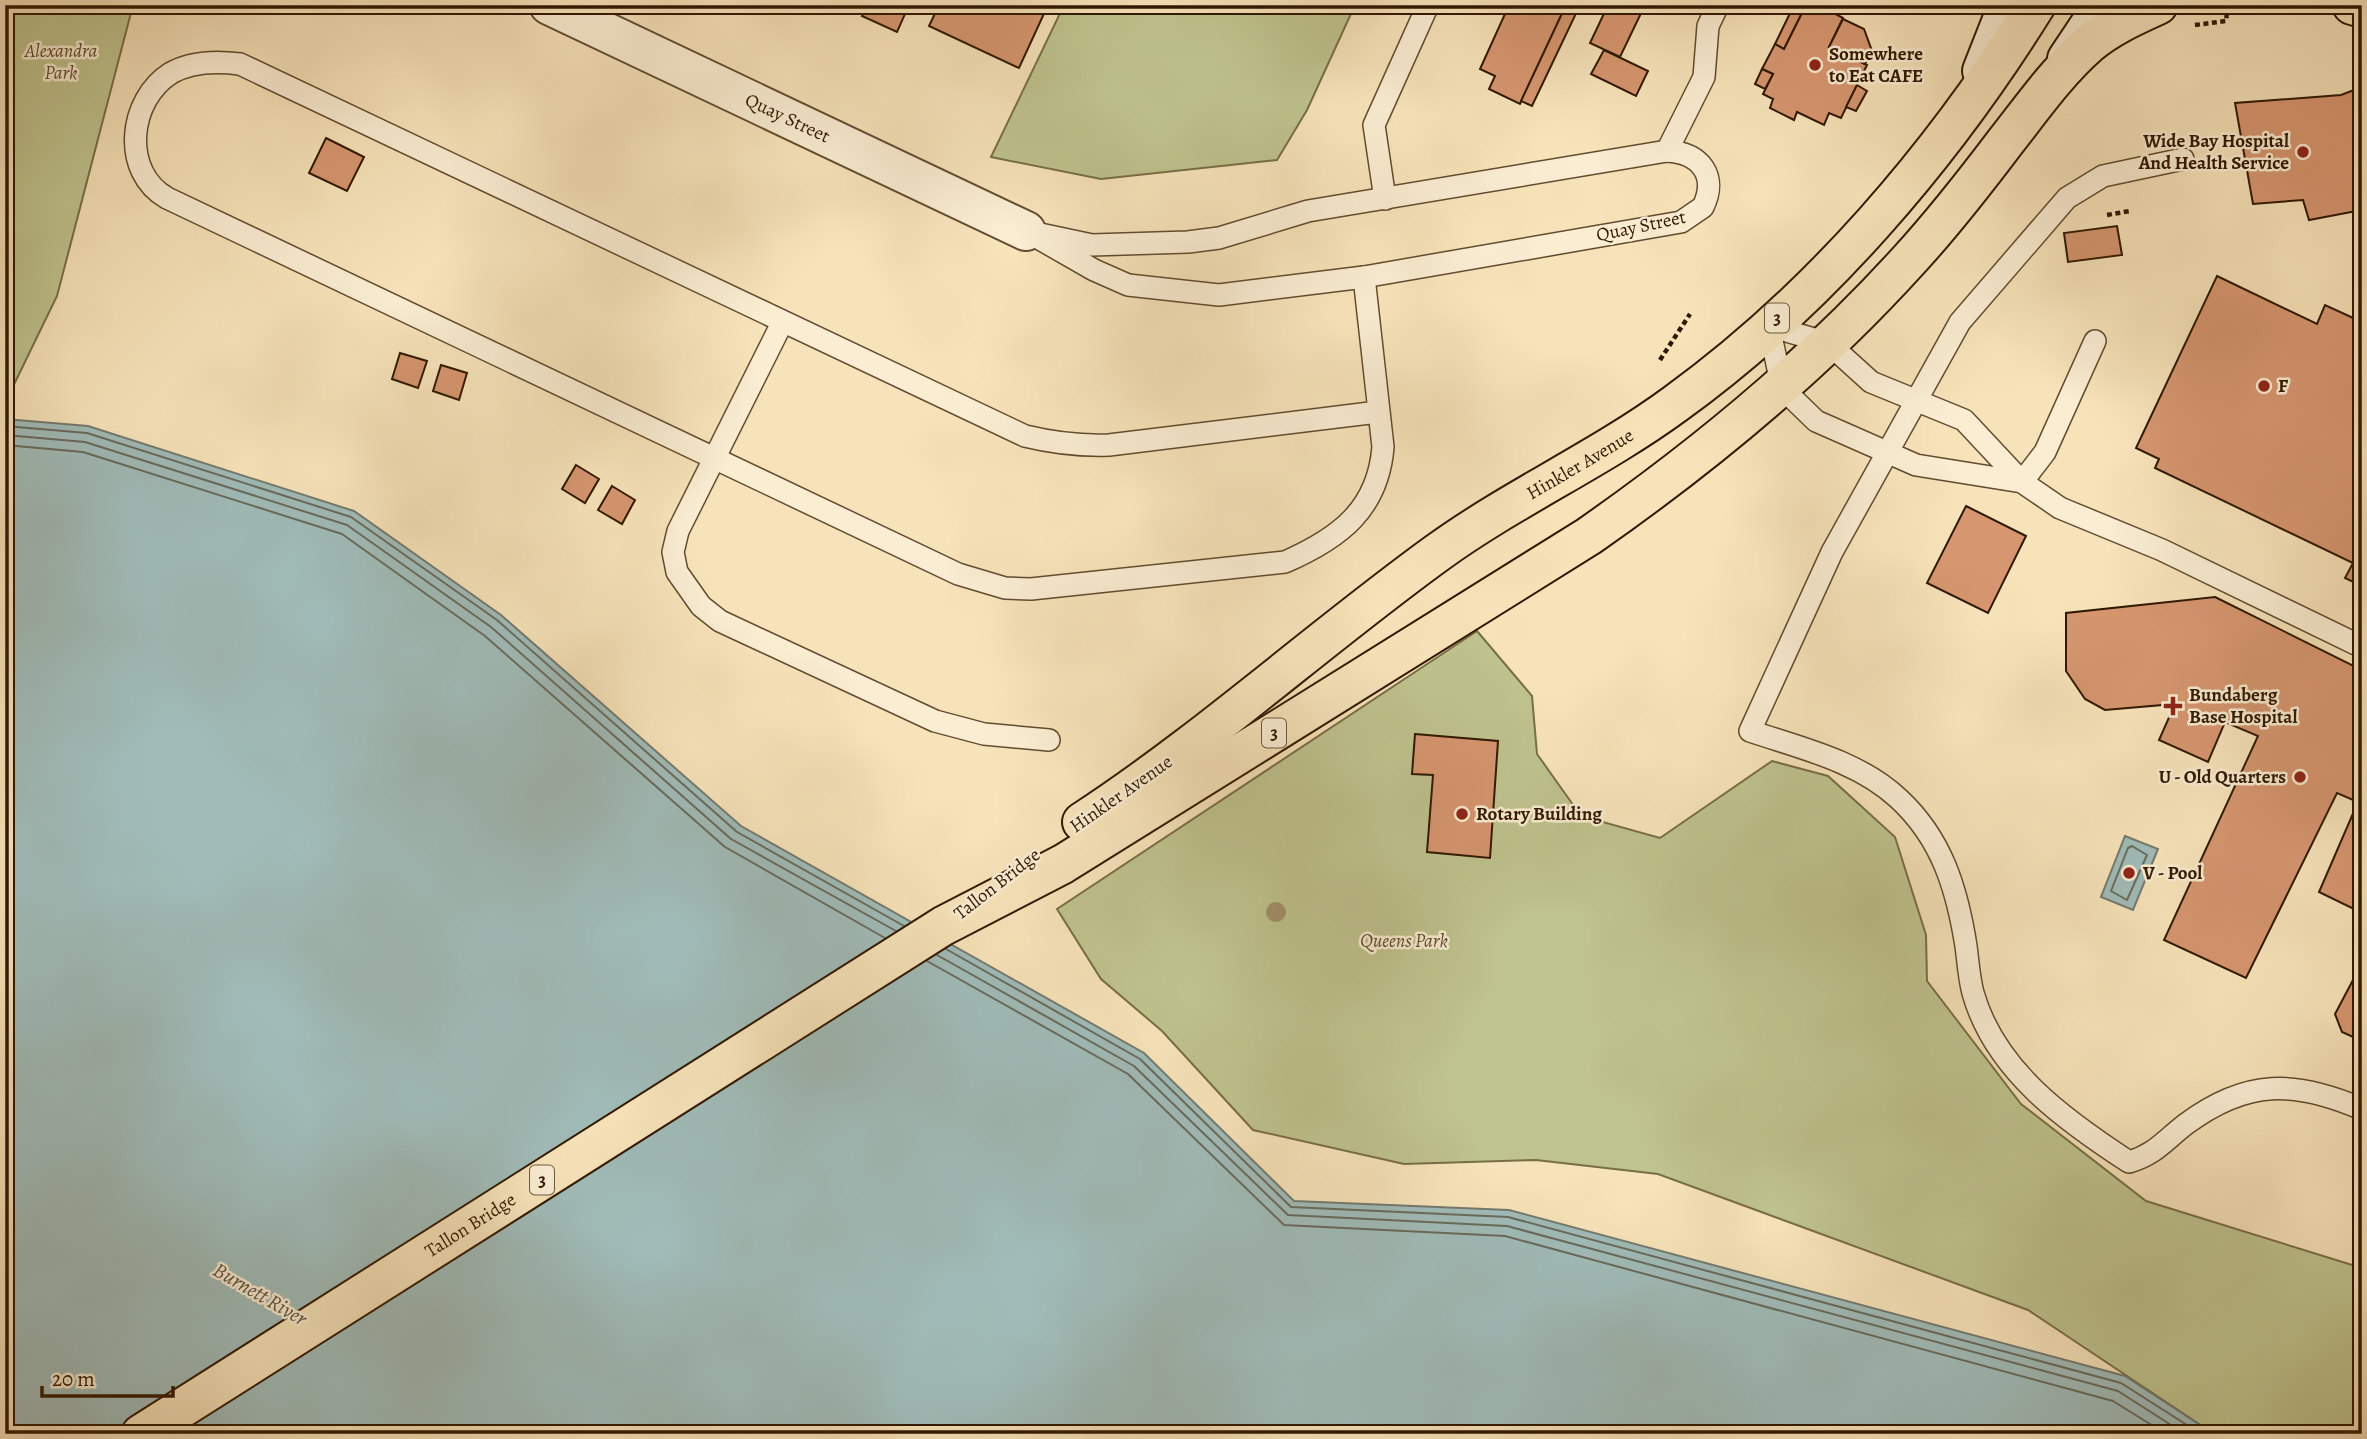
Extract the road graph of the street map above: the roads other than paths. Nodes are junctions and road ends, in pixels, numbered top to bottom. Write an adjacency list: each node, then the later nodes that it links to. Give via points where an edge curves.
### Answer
1 (549, 5): 15 (street, Quay Street)
2 (1428, 5): 14 (lane, via 1374,124)
3 (1718, 5): 12 (lane, via 1708,26 1704,77)
4 (2008, 5): 11 (street)
5 (2036, 5): 11 (main road, Hinkler Avenue / 3)
6 (2103, 5): 10 (street, 3)
7 (2158, 5): 10 (main road, 3, via 2089,44)
8 (2352, 5): 9 (main road)
9 (2362, 8)
10 (2047, 88): 20 (main road, Hinkler Avenue / 3, via 1959,202)
11 (1969, 102): 18 (main road, Hinkler Avenue / 3, via 1885,209)
12 (1667, 151): 14 (lane, Quay Street); 16 (lane, Quay Street, via 1689,155 1706,169 1710,183 1703,207 1681,222)
13 (2183, 159): 22 (lane, via 2103,176 2050,213 1959,322)
14 (1385, 199): 15 (lane, Quay Street, via 1308,211 1219,238 1188,242 1092,245)
15 (1026, 231): 16 (lane, Quay Street, via 1128,285 1177,292 1219,295)
16 (1364, 277): 23 (lane)
17 (782, 323): 23 (lane, via 1014,430 1050,442 1109,444); 25 (lane); 25 (lane, via 259,70 220,61 184,66 154,87 145,101 138,119 136,155 143,175 158,193)
18 (1769, 326): 20 (lane); 21 (lane); 29 (main road, Hinkler Avenue / 3, via 1672,406 1443,548)
19 (2095, 341): 26 (lane, via 2045,452)
20 (1828, 343): 21 (main road, Hinkler Avenue / 3); 22 (lane, via 1871,382)
21 (1782, 388): 24 (lane, via 1816,421); 29 (main road, Hinkler Avenue / 3, via 1668,482 1589,536)
22 (1916, 402): 24 (lane); 26 (lane, via 1964,420)
23 (1378, 412): 25 (lane, via 1383,447 1373,492 1357,516 1309,552 1258,567 1031,589 984,584 958,574)
24 (1886, 454): 26 (lane, via 1925,467); 30 (lane, via 1832,552 1750,730 1840,762 1873,779 1919,820 1950,874 1973,993 1996,1041 2042,1098 2129,1162 2151,1155 2184,1126 2233,1095 2263,1088 2296,1087)
25 (713, 458): 28 (lane, via 678,531 673,552 677,572 701,606 741,632 935,721 984,734)
26 (2022, 482): 27 (lane, via 2060,508 2162,550)
27 (2362, 647)
28 (1049, 740)
29 (1057, 853): 31 (main road, Tallon Bridge / 3)
30 (2362, 1109)
31 (141, 1434)

